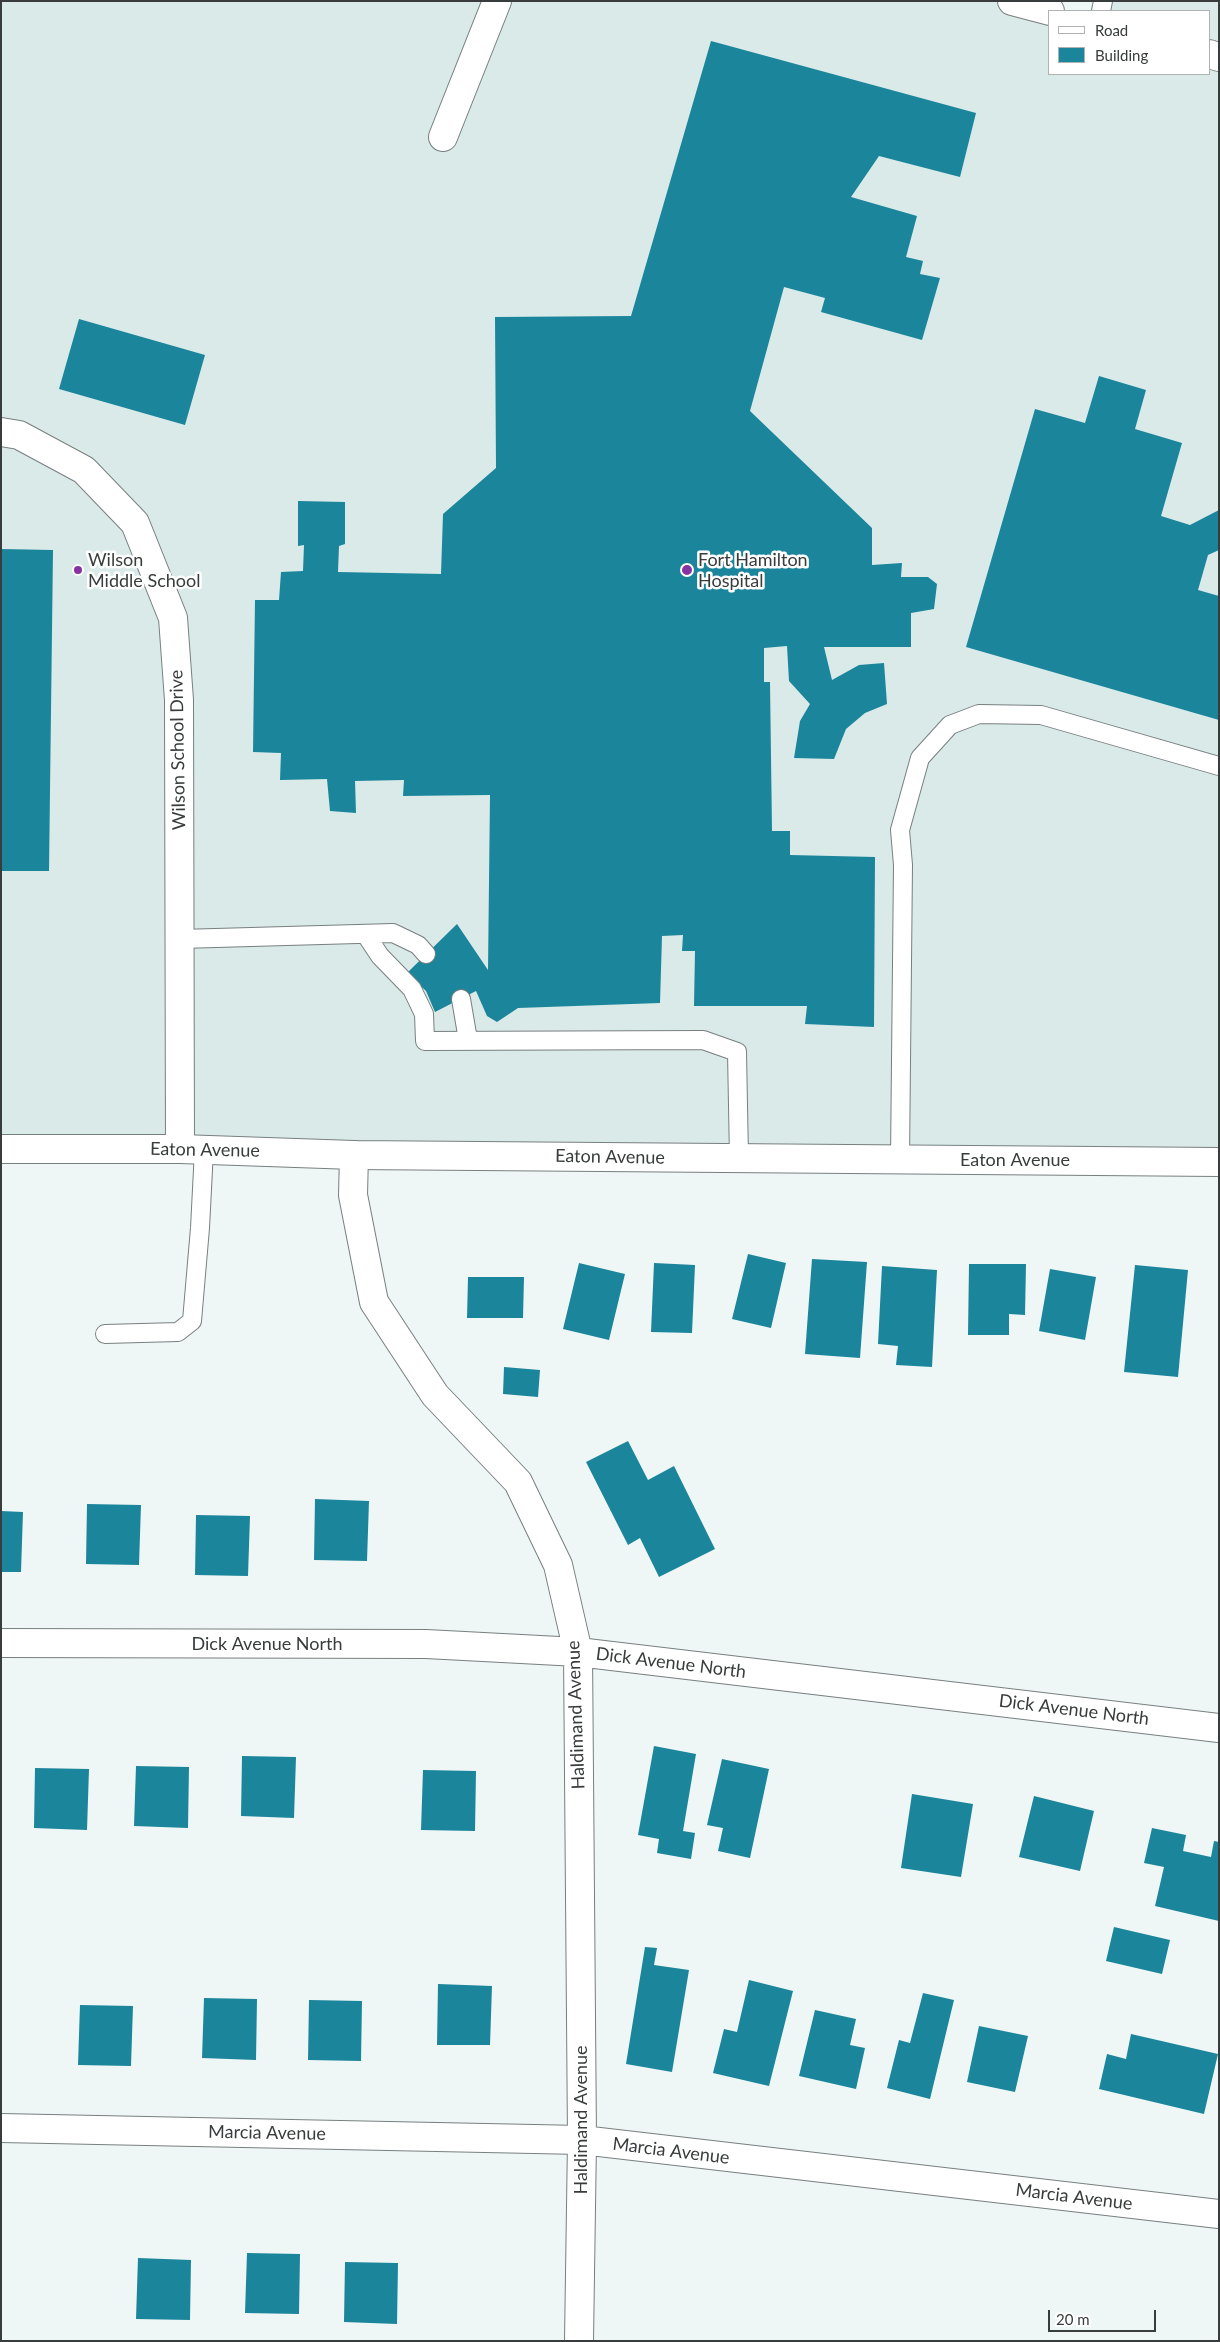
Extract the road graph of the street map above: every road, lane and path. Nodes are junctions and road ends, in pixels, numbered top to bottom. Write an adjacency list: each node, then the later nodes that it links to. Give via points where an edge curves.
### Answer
1 (497, 1): 4 (street)
2 (1012, 1): 3 (street)
3 (1048, 10)
4 (443, 137)
5 (1, 432): 8 (street, Wilson School Drive, via 19,435 84,470 136,523 174,618 179,700)
6 (1219, 766): 16 (lane, via 1041,715 979,714 950,725 920,758 900,830 903,865)
7 (366, 935): 8 (lane); 9 (lane, via 393,933 418,945); 11 (lane, via 380,956 412,988 424,1014 425,1041)
8 (180, 939): 13 (street, Wilson School Drive)
9 (426, 954)
10 (461, 999): 11 (lane)
11 (468, 1040): 15 (lane, via 703,1040 737,1052)
12 (1, 1149): 13 (street, Eaton Avenue)
13 (192, 1149): 14 (street, Eaton Avenue); 18 (lane, via 192,1321 178,1332)
14 (354, 1155): 15 (street, Eaton Avenue); 20 (street, Haldimand Avenue, via 353,1195 374,1302 435,1396 518,1482 558,1565)
15 (739, 1158): 16 (street, Eaton Avenue)
16 (900, 1159): 17 (street, Eaton Avenue)
17 (1219, 1162)
18 (105, 1334)
19 (1, 1643): 20 (street, Dick Avenue North, via 426,1644)
20 (578, 1652): 21 (street, Dick Avenue North); 23 (street, Haldimand Avenue)
21 (1219, 1728)
22 (1, 2128): 23 (street, Marcia Avenue)
23 (582, 2140): 24 (street, Marcia Avenue); 25 (street, Haldimand Avenue)
24 (1219, 2214)
25 (579, 2341)

